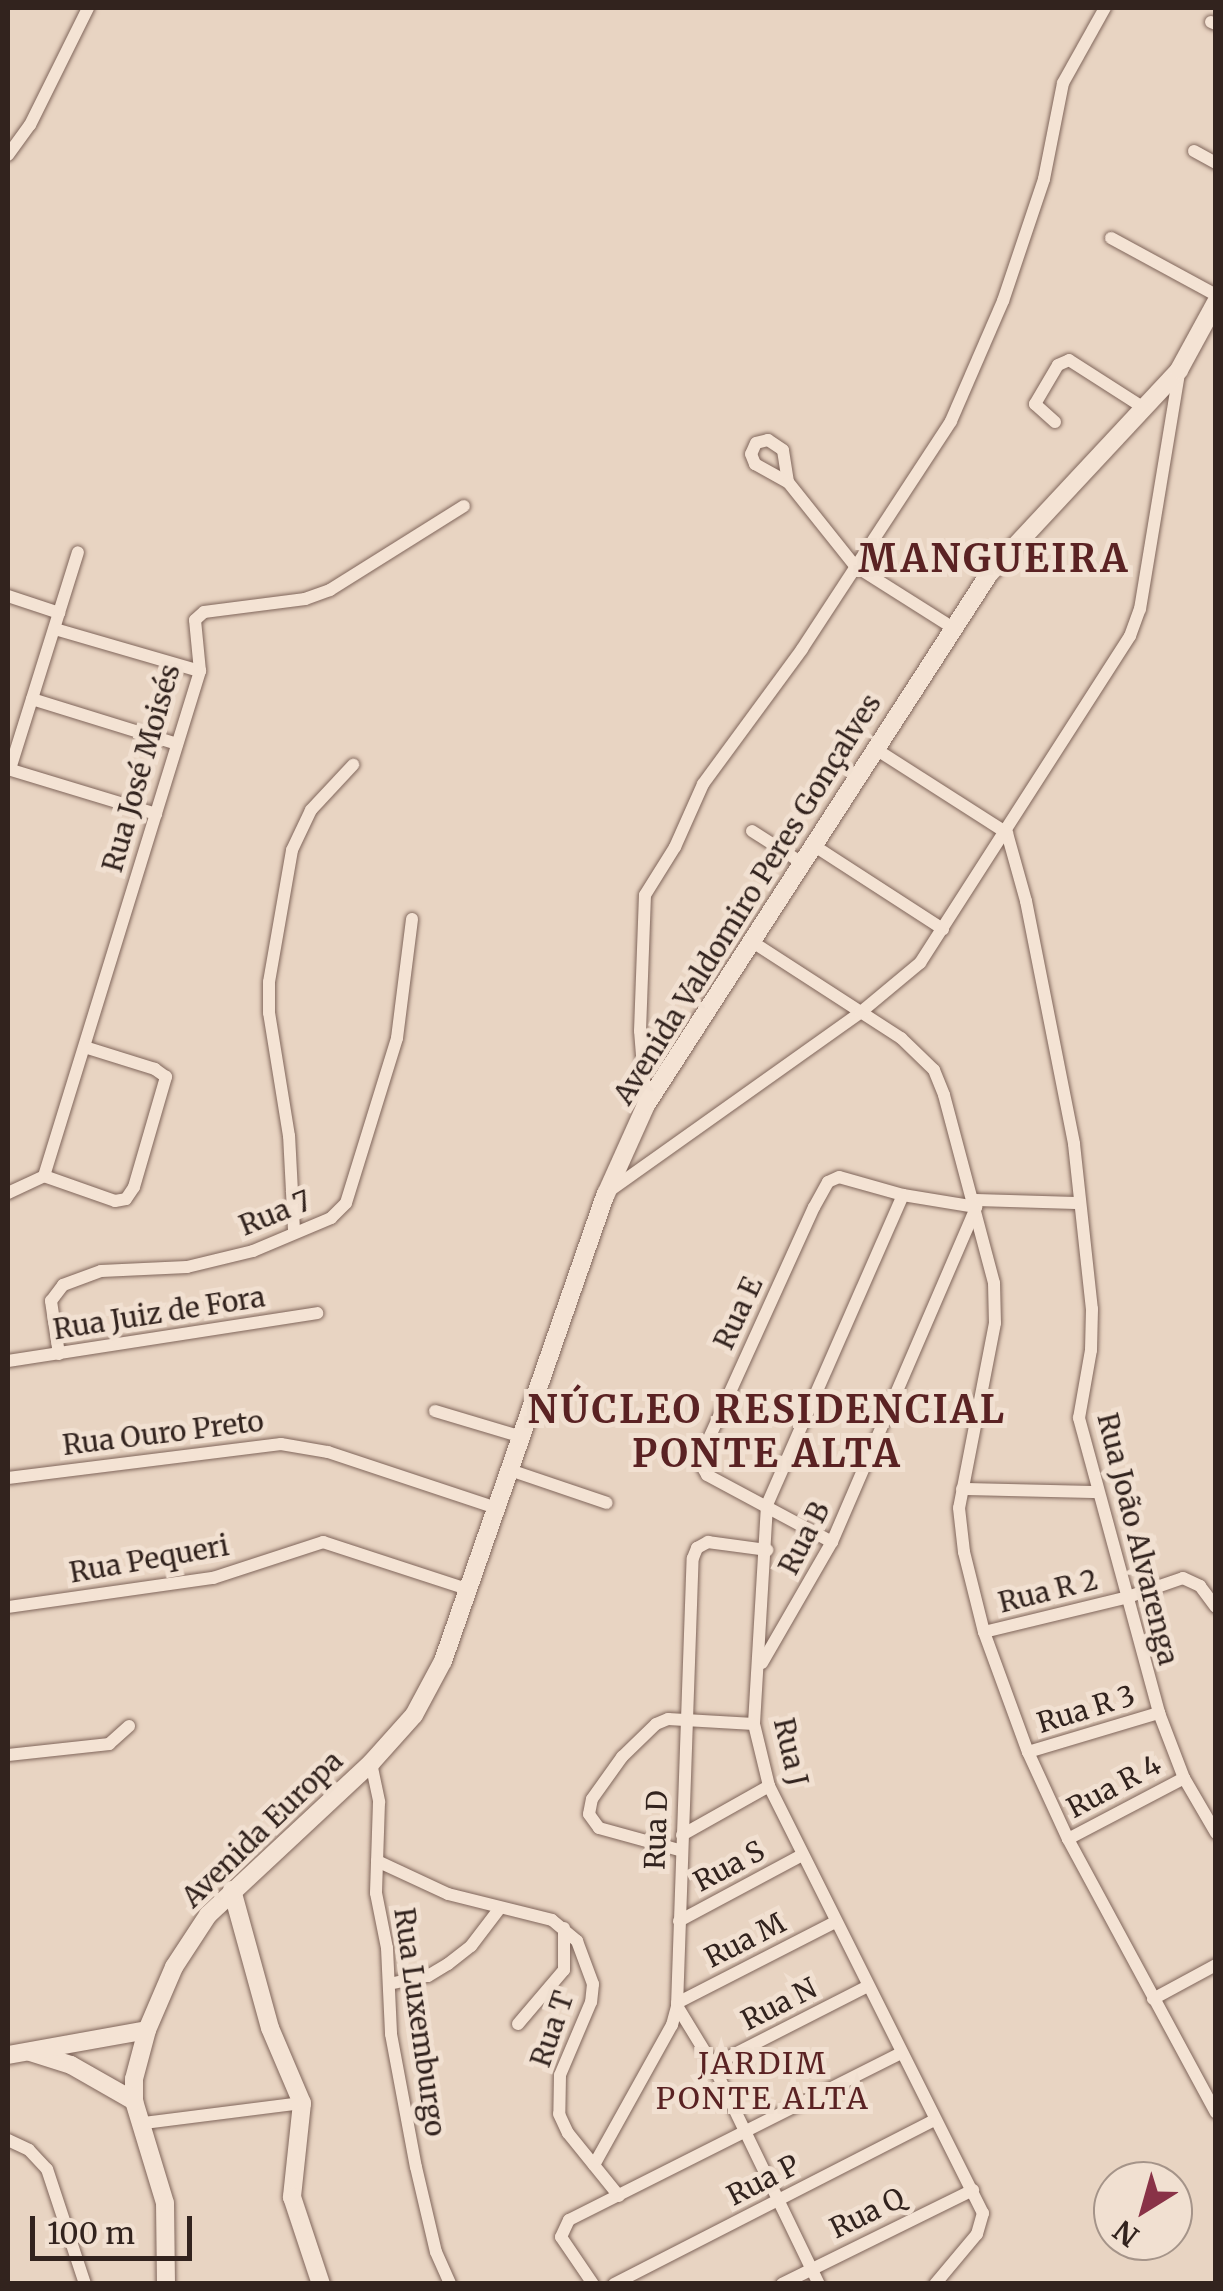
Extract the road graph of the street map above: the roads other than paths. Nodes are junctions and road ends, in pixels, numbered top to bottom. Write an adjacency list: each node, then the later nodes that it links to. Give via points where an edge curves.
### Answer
1 (88, 8): 4 (street, via 26,134)
2 (1105, 8): 14 (street, via 1063,83 1044,179 1003,302 951,420)
3 (1194, 151): 5 (street)
4 (8, 154)
5 (1216, 162)
6 (1110, 238): 7 (street)
7 (1216, 299): 8 (street, Avenida Valdomiro Peres Gonçalves)
8 (1179, 370): 9 (street, Avenida Valdomiro Peres Gonçalves); 27 (street, via 1150,557 1130,636)
9 (1144, 408): 10 (street, via 1069,360 1058,365 1035,404); 17 (street, Avenida Valdomiro Peres Gonçalves, via 989,574)
10 (1055, 422)
11 (788, 482): 14 (street)
12 (464, 506): 19 (street, Rua José Moisés, via 330,590 204,612 193,626)
13 (78, 552): 16 (street)
14 (855, 566): 17 (street); 35 (street, via 703,784 676,848 645,895 640,1043)
15 (8, 596): 16 (street)
16 (59, 613): 18 (street)
17 (953, 628): 22 (street, Avenida Valdomiro Peres Gonçalves)
18 (55, 629): 19 (street); 20 (street)
19 (200, 671): 21 (street, Rua José Moisés)
20 (32, 699): 21 (street); 24 (street)
21 (177, 744): 25 (street, Rua José Moisés)
22 (874, 748): 27 (street); 28 (street, Avenida Valdomiro Peres Gonçalves)
23 (353, 765): 44 (street, via 311,810 292,850 268,982)
24 (9, 769): 25 (street)
25 (156, 814): 34 (street, Rua José Moisés)
26 (752, 831): 29 (street)
27 (1007, 832): 31 (street); 43 (street, Rua João Alvarenga, via 1067,1100)
28 (813, 846): 29 (street, Avenida Valdomiro Peres Gonçalves); 31 (street)
29 (802, 863): 32 (street, Avenida Valdomiro Peres Gonçalves)
30 (412, 919): 44 (street, Rua 7, via 396,1038 352,1193 332,1218)
31 (943, 929): 33 (street, via 905,979)
32 (751, 941): 33 (street); 35 (street, Avenida Valdomiro Peres Gonçalves)
33 (861, 1012): 37 (street); 42 (street, via 934,1070)
34 (85, 1047): 38 (street, Rua José Moisés); 38 (street, via 155,1069 166,1079 134,1187 115,1202)
35 (646, 1105): 36 (street, Avenida Valdomiro Peres Gonçalves)
36 (622, 1158): 37 (street); 40 (street, Avenida Valdomiro Peres Gonçalves)
37 (638, 1169): 40 (street)
38 (44, 1176): 39 (street)
39 (8, 1193)
40 (606, 1194): 49 (street, Avenida Valdomiro Peres Gonçalves)
41 (903, 1195): 42 (street, Rua E); 55 (street, Rua J); 55 (street, Rua E, via 846,1178 828,1182 699,1456 707,1475)
42 (975, 1203): 43 (street, Rua E); 52 (street, via 994,1283 995,1323); 57 (street, Rua B)
43 (1078, 1203): 53 (street, Rua João Alvarenga, via 1092,1309 1079,1418)
44 (294, 1230): 46 (street, Rua 7, via 223,1259 102,1271 63,1285 50,1301)
45 (317, 1313): 46 (street, Rua Juiz de Fora)
46 (59, 1354): 47 (street, Rua Juiz de Fora)
47 (8, 1361)
48 (435, 1411): 49 (street)
49 (522, 1437): 50 (street, Avenida Valdomiro Peres Gonçalves)
50 (510, 1470): 54 (street); 56 (street, Avenida Valdomiro Peres Gonçalves)
51 (8, 1478): 56 (street, Rua Ouro Preto, via 281,1444 328,1452)
52 (962, 1489): 53 (street); 63 (street, via 962,1536)
53 (1097, 1492): 60 (street, Rua João Alvarenga)
54 (607, 1502)
55 (767, 1505): 57 (street, Rua E); 58 (street, Rua J)
56 (496, 1508): 59 (street, Avenida Valdomiro Peres Gonçalves)
57 (832, 1542): 65 (street, Rua B)
58 (766, 1550): 65 (street, Rua J); 67 (street, Rua D, via 715,1542 696,1552)
59 (468, 1589): 62 (street, Rua Pequeri, via 323,1542 213,1578); 64 (street, Avenida Valdomiro Peres Gonçalves)
60 (1125, 1598): 61 (street, Rua R 2, via 1183,1578 1200,1586); 63 (street, Rua R 2); 66 (street, Rua João Alvarenga)
61 (1216, 1607)
62 (8, 1608)
63 (984, 1632): 70 (street)
64 (442, 1661): 72 (street, Avenida Europa, via 414,1715)
65 (760, 1665): 68 (street, Rua J)
66 (1159, 1714): 70 (street, Rua R 3); 73 (street, Rua João Alvarenga)
67 (684, 1721): 68 (street); 76 (street, Rua D); 78 (street, via 668,1719 644,1732 608,1773 589,1808 599,1828)
68 (754, 1724): 74 (street, Rua J)
69 (130, 1726): 71 (street, via 109,1744)
70 (1028, 1752): 77 (street)
71 (8, 1755)
72 (371, 1763): 80 (street, Rua Luxemburgo, via 379,1802); 81 (street, Avenida Europa)
73 (1184, 1778): 75 (street, Rua João Alvarenga); 77 (street, Rua R 4)
74 (769, 1786): 76 (street); 79 (street, Rua J)
75 (1216, 1833)
76 (682, 1835): 78 (street, Rua D)
77 (1068, 1839): 89 (street)
78 (679, 1850): 83 (street, Rua D)
79 (802, 1855): 83 (street, Rua S); 84 (street, Rua J)
80 (377, 1861): 82 (street, via 437,1890); 87 (street, Rua Luxemburgo)
81 (232, 1890): 92 (street, Avenida Europa, via 188,1940); 99 (street, via 270,2028)
82 (500, 1908): 85 (street); 87 (street, via 472,1946 448,1964)
83 (679, 1921): 90 (street, Rua D)
84 (836, 1922): 88 (street, Rua J); 90 (street, Rua M)
85 (564, 1928): 91 (street, Rua T, via 564,1970); 105 (street, Rua T, via 586,1956 593,1984 587,2020 560,2075 559,2114)
86 (1216, 1966): 89 (street)
87 (390, 1984): 113 (street, Rua Luxemburgo, via 391,2034 416,2166)
88 (868, 1986): 95 (street, Rua J); 97 (street, Rua N)
89 (1153, 1998): 100 (street)
90 (677, 2004): 97 (street); 105 (street, Rua D, via 672,2026)
91 (518, 2024)
92 (148, 2030): 93 (street); 98 (street, Avenida Europa)
93 (72, 2042): 94 (street); 96 (street)
94 (14, 2053): 96 (street)
95 (901, 2053): 101 (street, Rua J); 103 (street)
96 (71, 2066): 98 (street)
97 (712, 2066): 103 (street)
98 (134, 2101): 102 (street)
99 (302, 2103): 102 (street); 112 (street, via 292,2197)
100 (1216, 2112)
101 (934, 2120): 106 (street, Rua J); 108 (street, Rua P)
102 (144, 2123): 111 (street, via 165,2204)
103 (746, 2133): 107 (street); 108 (street)
104 (8, 2140): 110 (street, via 47,2169)
105 (594, 2165): 107 (street, Rua T)
106 (974, 2190): 109 (street, Rua Q); 118 (street, via 983,2224)
107 (618, 2196): 114 (street, via 563,2228 562,2237)
108 (779, 2199): 109 (street); 115 (street, Rua P)
109 (812, 2268): 116 (street, Rua Q); 117 (street)
110 (85, 2284)
111 (166, 2284)
112 (321, 2284)
113 (450, 2284)
114 (593, 2284)
115 (614, 2284)
116 (782, 2284)
117 (819, 2284)
118 (935, 2284)

